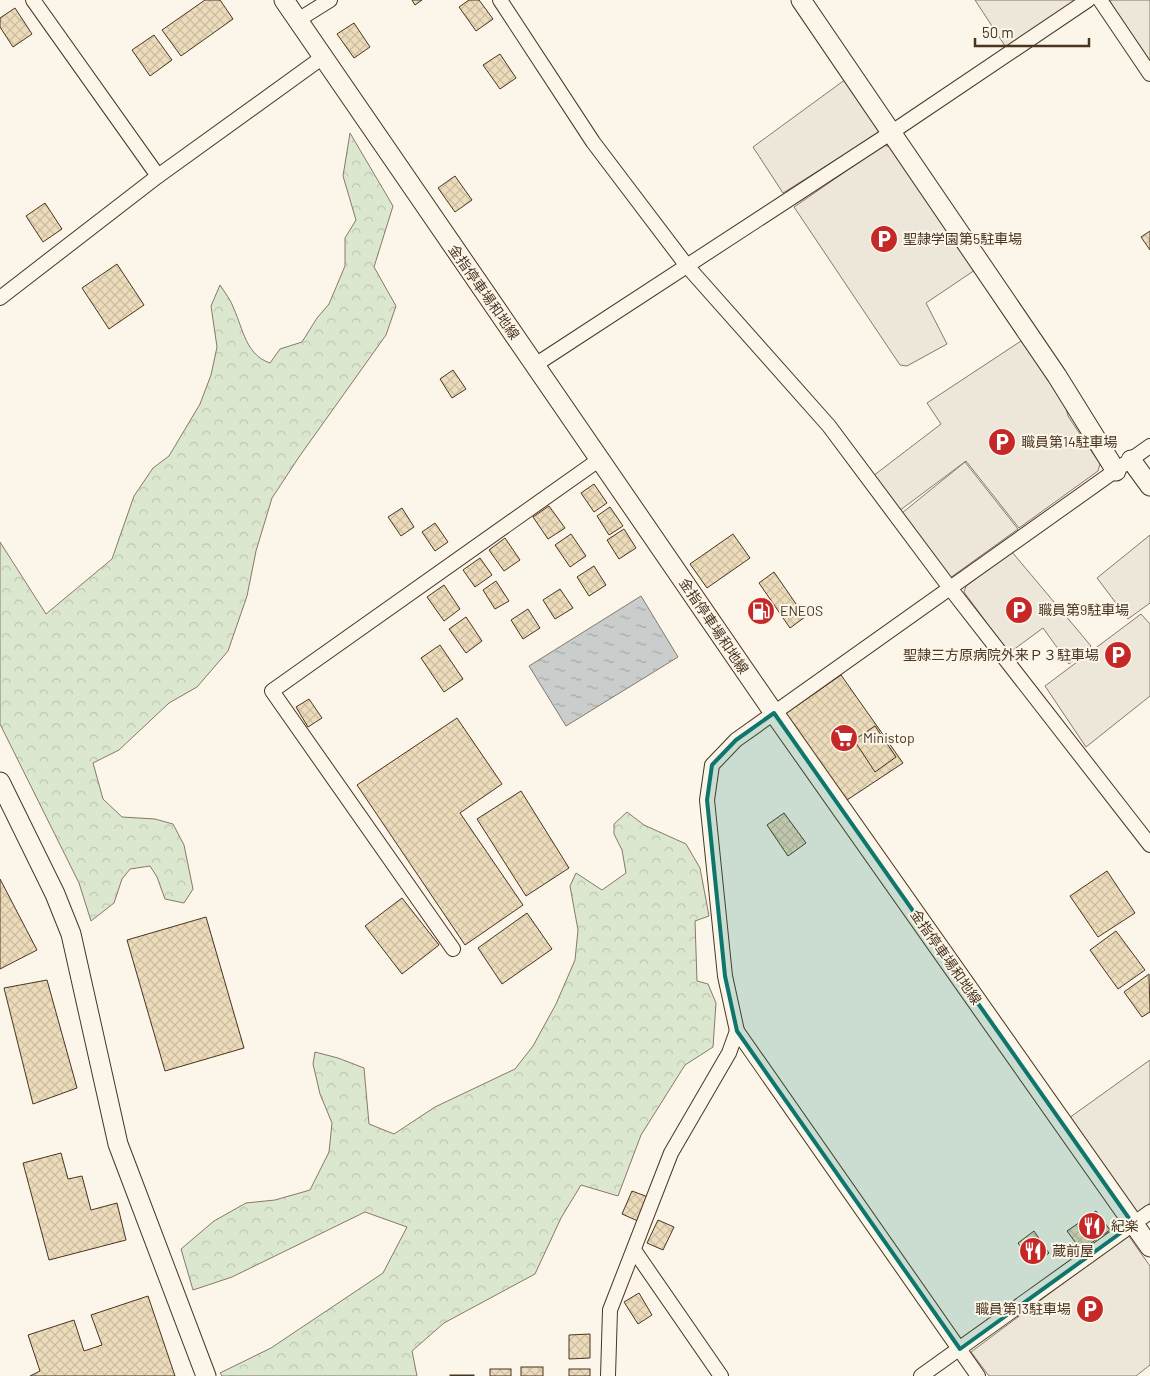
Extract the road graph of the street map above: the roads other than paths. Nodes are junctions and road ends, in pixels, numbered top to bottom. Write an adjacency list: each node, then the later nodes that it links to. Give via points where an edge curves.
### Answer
1 (33, 0): 12 (street)
2 (284, 0): 8 (main road, 金指停車場和地線)
3 (330, 0): 8 (street)
4 (500, 0): 13 (street, via 593,142)
5 (802, 0): 11 (main road)
6 (1088, 0): 11 (street)
7 (1100, 0): 10 (street)
8 (298, 20): 9 (main road, 金指停車場和地線)
9 (323, 57): 12 (street); 15 (main road, 金指停車場和地線)
10 (1150, 74)
11 (892, 132): 13 (street); 18 (main road, via 1057,376)
12 (158, 176): 14 (street)
13 (687, 266): 15 (street); 20 (street, via 830,426)
14 (0, 298)
15 (535, 365): 17 (main road, 金指停車場和地線)
16 (1150, 446): 18 (street)
17 (600, 459): 21 (main road, 金指停車場和地線); 24 (street, via 272,691)
18 (1123, 466): 19 (main road); 20 (street)
19 (1150, 486)
20 (950, 588): 21 (street); 23 (street)
21 (774, 713): 25 (street, via 736,740 712,766 707,800 725,976); 27 (main road, 金指停車場和地線)
22 (0, 782): 31 (main road, via 55,894 70,934 118,1144)
23 (1150, 845)
24 (453, 949)
25 (737, 1031): 29 (street, via 729,1053 671,1153); 30 (street)
26 (1150, 1212): 27 (street)
27 (1133, 1224): 28 (main road, 金指停車場和地線); 30 (street)
28 (1150, 1246)
29 (634, 1250): 32 (street, via 610,1310); 33 (street)
30 (960, 1350): 34 (street); 35 (street)
31 (206, 1376)
32 (608, 1376)
33 (721, 1376)
34 (921, 1376)
35 (978, 1376)

